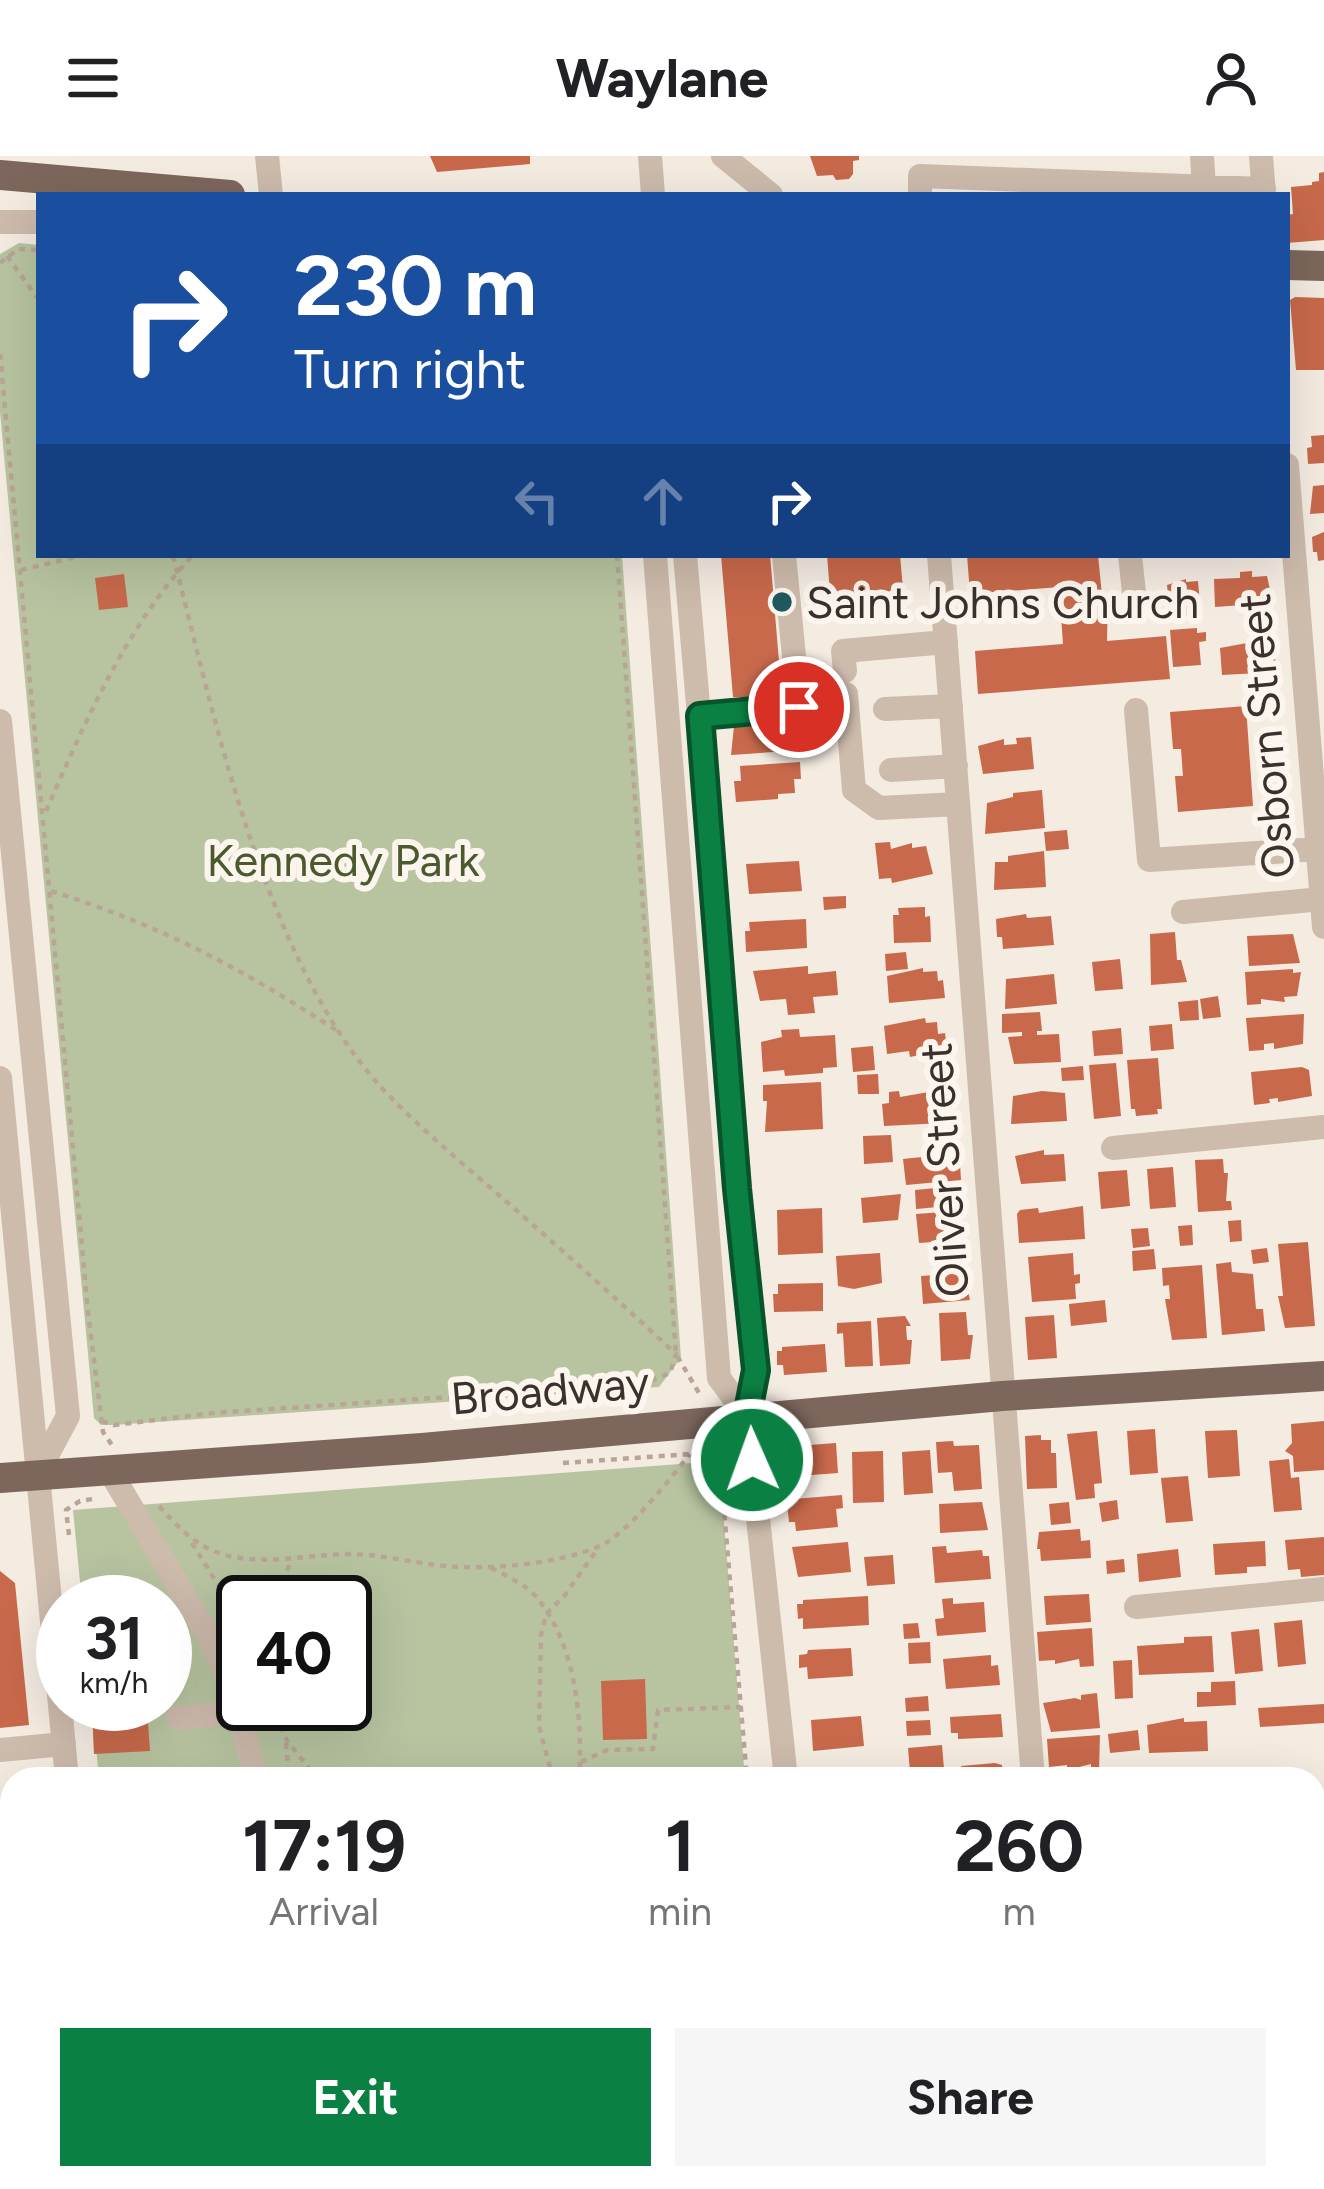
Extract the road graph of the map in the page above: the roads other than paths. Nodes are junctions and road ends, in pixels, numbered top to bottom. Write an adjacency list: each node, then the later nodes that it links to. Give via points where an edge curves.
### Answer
1 (267, 156): 9 (street)
2 (650, 156): 10 (street)
3 (723, 156): 11 (street)
4 (1202, 156): 7 (street)
5 (1261, 156): 13 (street)
6 (0, 175): 8 (main road)
7 (1204, 187): 12 (street, via 920,176); 13 (street)
8 (196, 192)
9 (271, 192)
10 (653, 192)
11 (767, 192)
12 (920, 192)
13 (1264, 192)
14 (0, 222): 15 (street)
15 (36, 223)
16 (1290, 265): 17 (main road)
17 (1324, 266)
18 (1290, 503): 25 (street, Osborn Street)
19 (655, 558): 45 (street)
20 (686, 558): 31 (street)
21 (784, 558): 31 (street, via 799,707)
22 (939, 558): 27 (street, Oliver Street)
23 (1130, 558): 26 (street)
24 (1324, 588): 25 (street)
25 (1297, 590): 36 (street, Osborn Street)
26 (1134, 593)
27 (946, 642): 28 (street, Oliver Street); 35 (street, via 849,681 854,790 879,808)
28 (951, 706): 29 (street); 33 (street, Oliver Street)
29 (885, 710)
30 (1136, 710): 36 (street, via 1149,860)
31 (700, 716): 44 (street)
32 (0, 721): 50 (street, via 68,1416)
33 (956, 766): 34 (street); 35 (street, Oliver Street)
34 (891, 770)
35 (958, 804): 47 (street, Oliver Street)
36 (1319, 833): 37 (street, Osborn Street)
37 (1322, 899): 38 (street); 39 (street, Osborn Street)
38 (1183, 912)
39 (1324, 927)
40 (0, 1078): 43 (street)
41 (1324, 1127): 42 (street)
42 (1112, 1148)
43 (4, 1167): 50 (street)
44 (737, 1189): 45 (street); 48 (street, via 756,1370)
45 (710, 1255): 48 (street, via 719,1378)
46 (1324, 1376): 47 (main road, Broadway)
47 (1002, 1396): 48 (main road, Broadway); 61 (street, Oliver Street)
48 (747, 1416): 49 (main road, Broadway); 60 (street)
49 (109, 1470): 50 (main road, Broadway); 54 (street, via 195,1607)
50 (36, 1476): 51 (main road, Broadway); 56 (street)
51 (0, 1478)
52 (1324, 1589): 53 (street)
53 (1136, 1607)
54 (216, 1656)
55 (244, 1731): 59 (street)
56 (64, 1744): 57 (street); 58 (street)
57 (0, 1750)
58 (66, 1767)
59 (253, 1767)
60 (785, 1767)
61 (1032, 1767)

